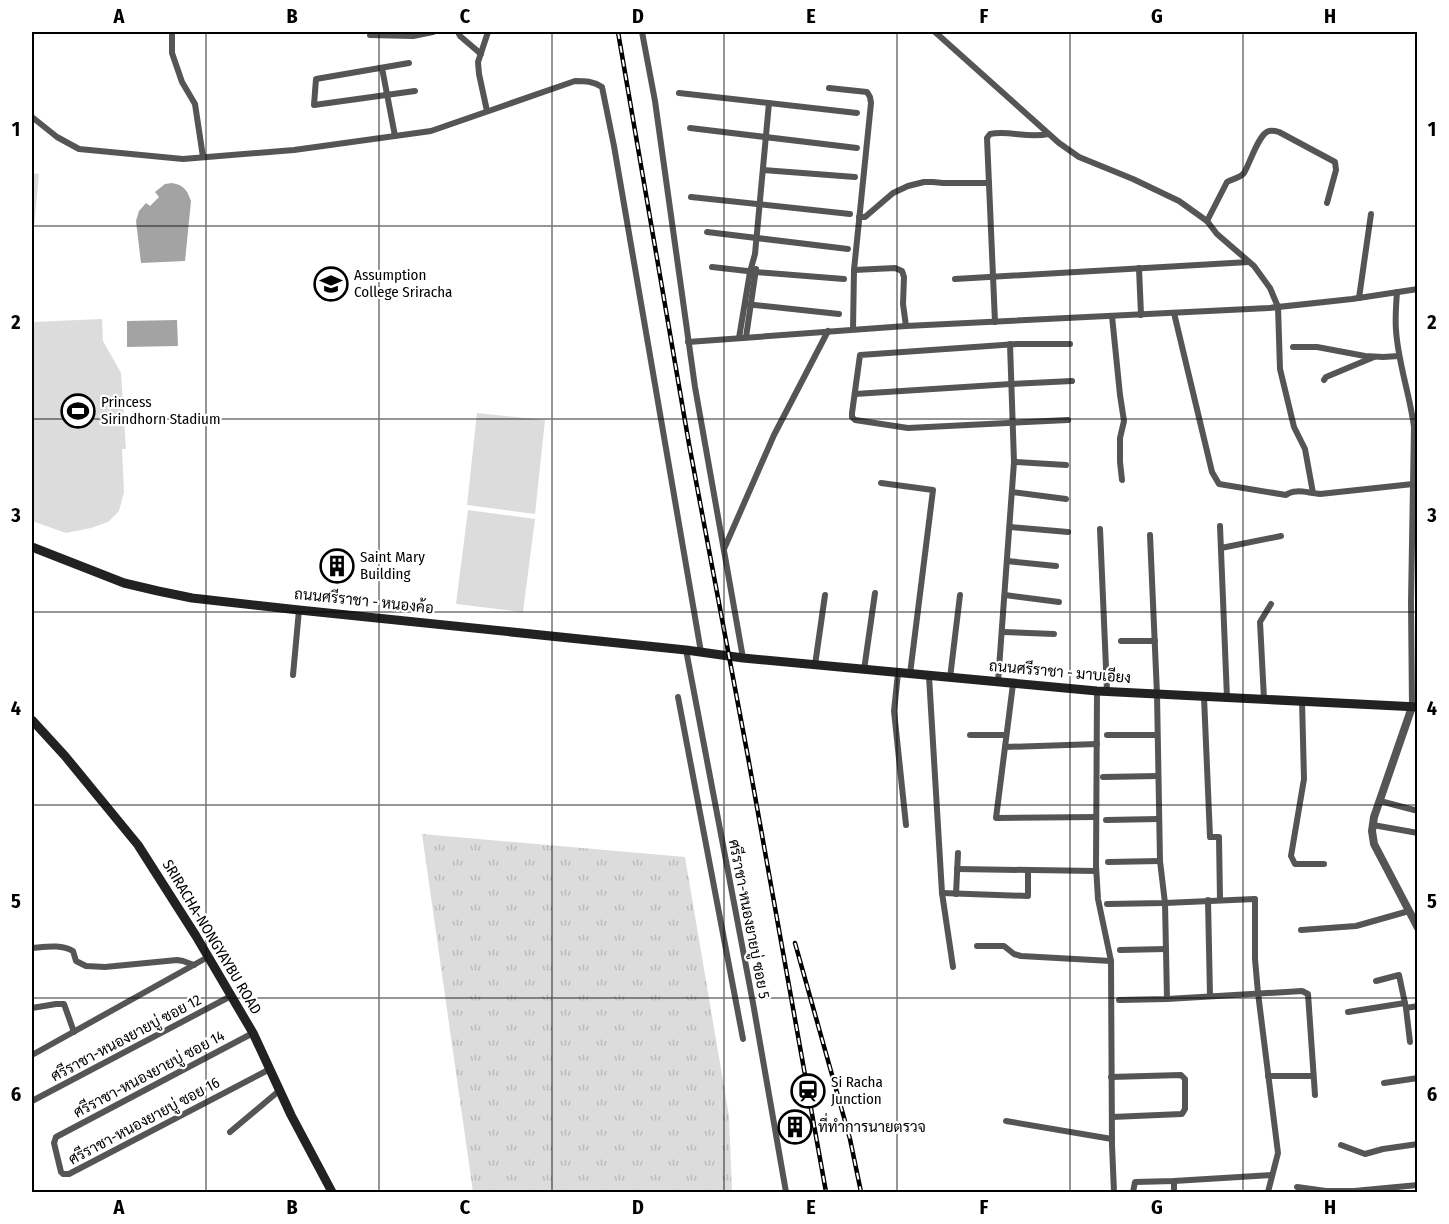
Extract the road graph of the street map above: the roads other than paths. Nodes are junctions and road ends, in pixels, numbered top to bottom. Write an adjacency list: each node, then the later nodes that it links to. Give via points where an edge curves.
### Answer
1 (172, 32): 24 (street, via 172,53 195,104)
2 (433, 32): 7 (street, via 413,36)
3 (458, 32): 8 (street)
4 (488, 32): 8 (street)
5 (642, 32): 60 (street)
6 (935, 32): 20 (street)
7 (370, 35)
8 (481, 54): 16 (street, via 478,74)
9 (409, 63): 10 (street)
10 (382, 68): 14 (street); 14 (street, via 316,79 314,105)
11 (829, 88): 33 (street, via 867,92 870,97)
12 (415, 91): 14 (street)
13 (679, 93): 15 (street)
14 (387, 96): 21 (street)
15 (769, 103): 17 (street); 22 (street)
16 (487, 111): 21 (street, via 431,131); 104 (street, via 575,81 602,87)
17 (857, 113)
18 (32, 117): 24 (street, via 79,149 183,159)
19 (690, 128): 22 (street)
20 (1048, 134): 27 (street, via 990,134); 34 (street, via 1079,157 1179,201)
21 (394, 136): 24 (street)
22 (766, 138): 23 (street); 25 (street)
23 (857, 148)
24 (203, 157)
25 (763, 170): 26 (street); 30 (street)
26 (855, 177)
27 (989, 183): 33 (street, via 924,182 908,186 893,193 865,217); 43 (street)
28 (691, 197): 30 (street)
29 (1327, 203): 34 (street, via 1335,162 1273,130 1264,134 1243,174 1227,182)
30 (760, 204): 31 (street); 36 (street)
31 (850, 214)
32 (1371, 214): 48 (street)
33 (859, 217): 41 (street)
34 (1207, 221): 38 (street)
35 (707, 232): 36 (street)
36 (756, 237): 37 (street); 42 (street)
37 (848, 249)
38 (1249, 262): 40 (street); 50 (street, via 1270,288)
39 (712, 267): 42 (street)
40 (1139, 268): 43 (street); 53 (street)
41 (854, 270): 56 (street, via 902,271); 57 (street)
42 (753, 272): 44 (street); 49 (street)
43 (993, 276): 45 (street); 55 (street)
44 (844, 279)
45 (955, 279)
46 (1418, 289): 47 (street)
47 (1397, 292): 48 (street); 64 (street)
48 (1359, 298): 50 (street)
49 (748, 304): 52 (street); 59 (street)
50 (1278, 307): 51 (street); 79 (street, via 1280,369 1294,428 1305,449)
51 (1174, 313): 53 (street); 79 (street, via 1212,472 1219,484 1286,495 1293,491)
52 (839, 314)
53 (1141, 315): 54 (street)
54 (1112, 316): 55 (street); 75 (street, via 1124,421 1120,438)
55 (994, 322): 56 (street)
56 (906, 326): 57 (street)
57 (853, 329): 58 (street)
58 (828, 331): 59 (street); 89 (street, via 774,435)
59 (743, 337): 60 (street)
60 (688, 342): 89 (street)
61 (1010, 344): 62 (street); 68 (street); 69 (street, via 860,355)
62 (1070, 344)
63 (1293, 347): 65 (street, via 1317,346)
64 (1399, 356): 65 (street); 72 (street, via 1412,410)
65 (1375, 357): 66 (street)
66 (1324, 380)
67 (1072, 381): 68 (street)
68 (1011, 384): 69 (street); 71 (street)
69 (855, 394): 71 (street, via 855,420 908,428)
70 (1068, 420): 71 (street)
71 (1013, 422): 73 (street)
72 (1416, 458): 77 (street)
73 (1014, 462): 74 (street); 78 (street)
74 (1066, 465)
75 (1122, 480)
76 (881, 483): 109 (street, via 933,490)
77 (1413, 484): 79 (street); 123 (street, via 1411,602)
78 (1012, 492): 80 (street); 82 (street)
79 (1313, 493)
80 (1066, 499)
81 (1220, 526): 88 (street)
82 (1010, 527): 84 (street); 90 (street)
83 (1100, 529): 116 (street)
84 (1068, 532)
85 (1150, 535): 102 (street)
86 (1281, 536): 88 (street)
87 (32, 547): 98 (main road, ถนนศรีราชา - หนองค้อ, via 158,591)
88 (1221, 548): 120 (street)
89 (724, 549): 105 (street)
90 (1007, 561): 91 (street); 95 (street)
91 (1056, 566)
92 (875, 593): 107 (street)
93 (825, 595): 106 (street)
94 (960, 595): 112 (street)
95 (1005, 595): 96 (street); 99 (street)
96 (1059, 602)
97 (1271, 604): 121 (street, via 1260,622)
98 (299, 610): 103 (main road, ถนนศรีราชา - หนองค้อ); 110 (street)
99 (1002, 632): 100 (street); 113 (street)
100 (1054, 634)
101 (1121, 641): 102 (street)
102 (1155, 641): 117 (street)
103 (686, 650): 104 (main road, ถนนศรีราชา - หนองค้อ); 134 (street, ศรีราชา-หนองยายบู่ ซอย 5)
104 (701, 652): 105 (main road, ถนนศรีราชา - มาบเอียง)
105 (743, 658): 106 (main road, ถนนศรีราชา - มาบเอียง)
106 (815, 665): 107 (main road, ถนนศรีราชา - มาบเอียง)
107 (864, 669): 108 (main road, ถนนศรีราชา - มาบเอียง)
108 (898, 673): 109 (main road, ถนนศรีราชา - มาบเอียง); 140 (street, via 894,711)
109 (910, 674): 111 (main road, ถนนศรีราชา - มาบเอียง)
110 (293, 675)
111 (929, 676): 112 (main road, ถนนศรีราชา - มาบเอียง); 150 (street)
112 (950, 678): 113 (main road, ถนนศรีราชา - มาบเอียง)
113 (998, 682): 114 (main road, ถนนศรีราชา - มาบเอียง)
114 (1013, 684): 115 (main road, ถนนศรีราชา - มาบเอียง); 126 (street)
115 (1097, 692): 116 (main road, ถนนศรีราชา - มาบเอียง); 129 (street)
116 (1107, 692): 117 (main road, ถนนศรีราชา - มาบเอียง)
117 (1157, 694): 119 (main road, ถนนศรีราชา - มาบเอียง); 128 (street)
118 (678, 697): 135 (street)
119 (1204, 697): 120 (main road, ถนนศรีราชา - มาบเอียง); 153 (street, via 1210,837 1219,837)
120 (1227, 698): 121 (main road, ถนนศรีราชา - มาบเอียง)
121 (1264, 699): 122 (main road, ถนนศรีราชา - มาบเอียง)
122 (1302, 700): 123 (main road, ถนนศรีราชา - มาบเอียง); 146 (street, via 1304,779 1291,856 1295,864)
123 (1415, 707): 133 (street)
124 (32, 720): 163 (main road, SRIRACHA-NONGYAYBU ROAD, via 138,845)
125 (970, 735): 126 (street)
126 (1006, 735): 130 (street)
127 (1107, 735): 128 (street)
128 (1157, 735): 131 (street)
129 (1097, 744): 130 (street); 137 (street)
130 (1005, 747): 137 (street, via 996,818)
131 (1158, 776): 132 (street); 138 (street)
132 (1103, 777)
133 (1380, 801): 136 (street); 141 (street)
134 (715, 803): 135 (street); 205 (street, ศรีราชา-หนองยายบู่ ซอย 5)
135 (699, 805): 179 (street)
136 (1418, 811)
137 (1096, 817): 149 (street)
138 (1159, 819): 139 (street); 144 (street)
139 (1106, 820)
140 (906, 825)
141 (1373, 825): 142 (street); 156 (street, via 1374,844)
142 (1418, 833)
143 (958, 853): 147 (street)
144 (1160, 861): 145 (street); 154 (street)
145 (1108, 862)
146 (1324, 864)
147 (957, 869): 148 (street); 151 (street)
148 (1029, 870): 149 (street); 151 (street, via 1028,896)
149 (1096, 872): 164 (street)
150 (942, 893): 151 (street); 166 (street)
151 (956, 894)
152 (1208, 900): 153 (street); 154 (street); 170 (street)
153 (1220, 900): 168 (street, via 1255,899)
154 (1165, 903): 155 (street); 161 (street)
155 (1107, 904)
156 (1408, 911): 157 (street); 158 (street, via 1356,926)
157 (1418, 928)
158 (1300, 930)
159 (977, 946): 164 (street, via 1004,946 1021,956)
160 (32, 948): 165 (street, via 68,948 76,961 86,966 177,960)
161 (1166, 949): 162 (street); 171 (street)
162 (1120, 950)
163 (208, 957): 165 (street); 169 (main road, SRIRACHA-NONGYAYBU ROAD)
164 (1111, 961): 185 (street)
165 (194, 965): 177 (street)
166 (953, 967)
167 (1376, 981): 173 (street, via 1399,975)
168 (1258, 993): 170 (street); 183 (street); 184 (street, via 1308,994)
169 (231, 996): 178 (main road, SRIRACHA-NONGYAYBU ROAD); 190 (street, ศรีราชา-หนองยายบู่ ซอย 12)
170 (1210, 996): 171 (street)
171 (1167, 999): 172 (street)
172 (1119, 1000)
173 (1405, 1005): 174 (street); 176 (street); 180 (street)
174 (1418, 1006)
175 (32, 1008): 177 (street, via 64,1004)
176 (1348, 1012)
177 (74, 1032): 181 (street)
178 (252, 1033): 182 (main road, SRIRACHA-NONGYAYBU ROAD); 194 (street, ศรีราชา-หนองยายบู่ ซอย 14)
179 (743, 1039)
180 (1410, 1042)
181 (32, 1055)
182 (270, 1069): 188 (main road, SRIRACHA-NONGYAYBU ROAD); 194 (street, ศรีราชา-หนองยายบู่ ซอย 16, via 67,1174 61,1172)
183 (1268, 1076): 184 (street); 198 (street, via 1278,1154)
184 (1313, 1076): 189 (street)
185 (1111, 1077): 191 (street); 191 (street, via 1181,1075 1185,1079 1182,1114)
186 (1418, 1078): 187 (street)
187 (1384, 1083)
188 (280, 1090): 193 (street); 202 (main road, SRIRACHA-NONGYAYBU ROAD)
189 (1315, 1095)
190 (32, 1101)
191 (1112, 1117): 195 (street)
192 (1006, 1121): 195 (street)
193 (230, 1132)
194 (56, 1137)
195 (1112, 1139): 206 (street)
196 (1418, 1144): 197 (street, via 1365,1154)
197 (1341, 1145)
198 (1272, 1175): 199 (street); 209 (street)
199 (1174, 1181): 207 (street, via 1136,1182); 208 (street)
200 (1418, 1185): 204 (street)
201 (1298, 1187): 203 (street)
202 (328, 1191)
203 (1313, 1191): 210 (street)
204 (1364, 1191): 210 (street)
205 (786, 1192)
206 (1114, 1192)
207 (1133, 1192)
208 (1174, 1192)
209 (1268, 1192)
210 (1338, 1192)

